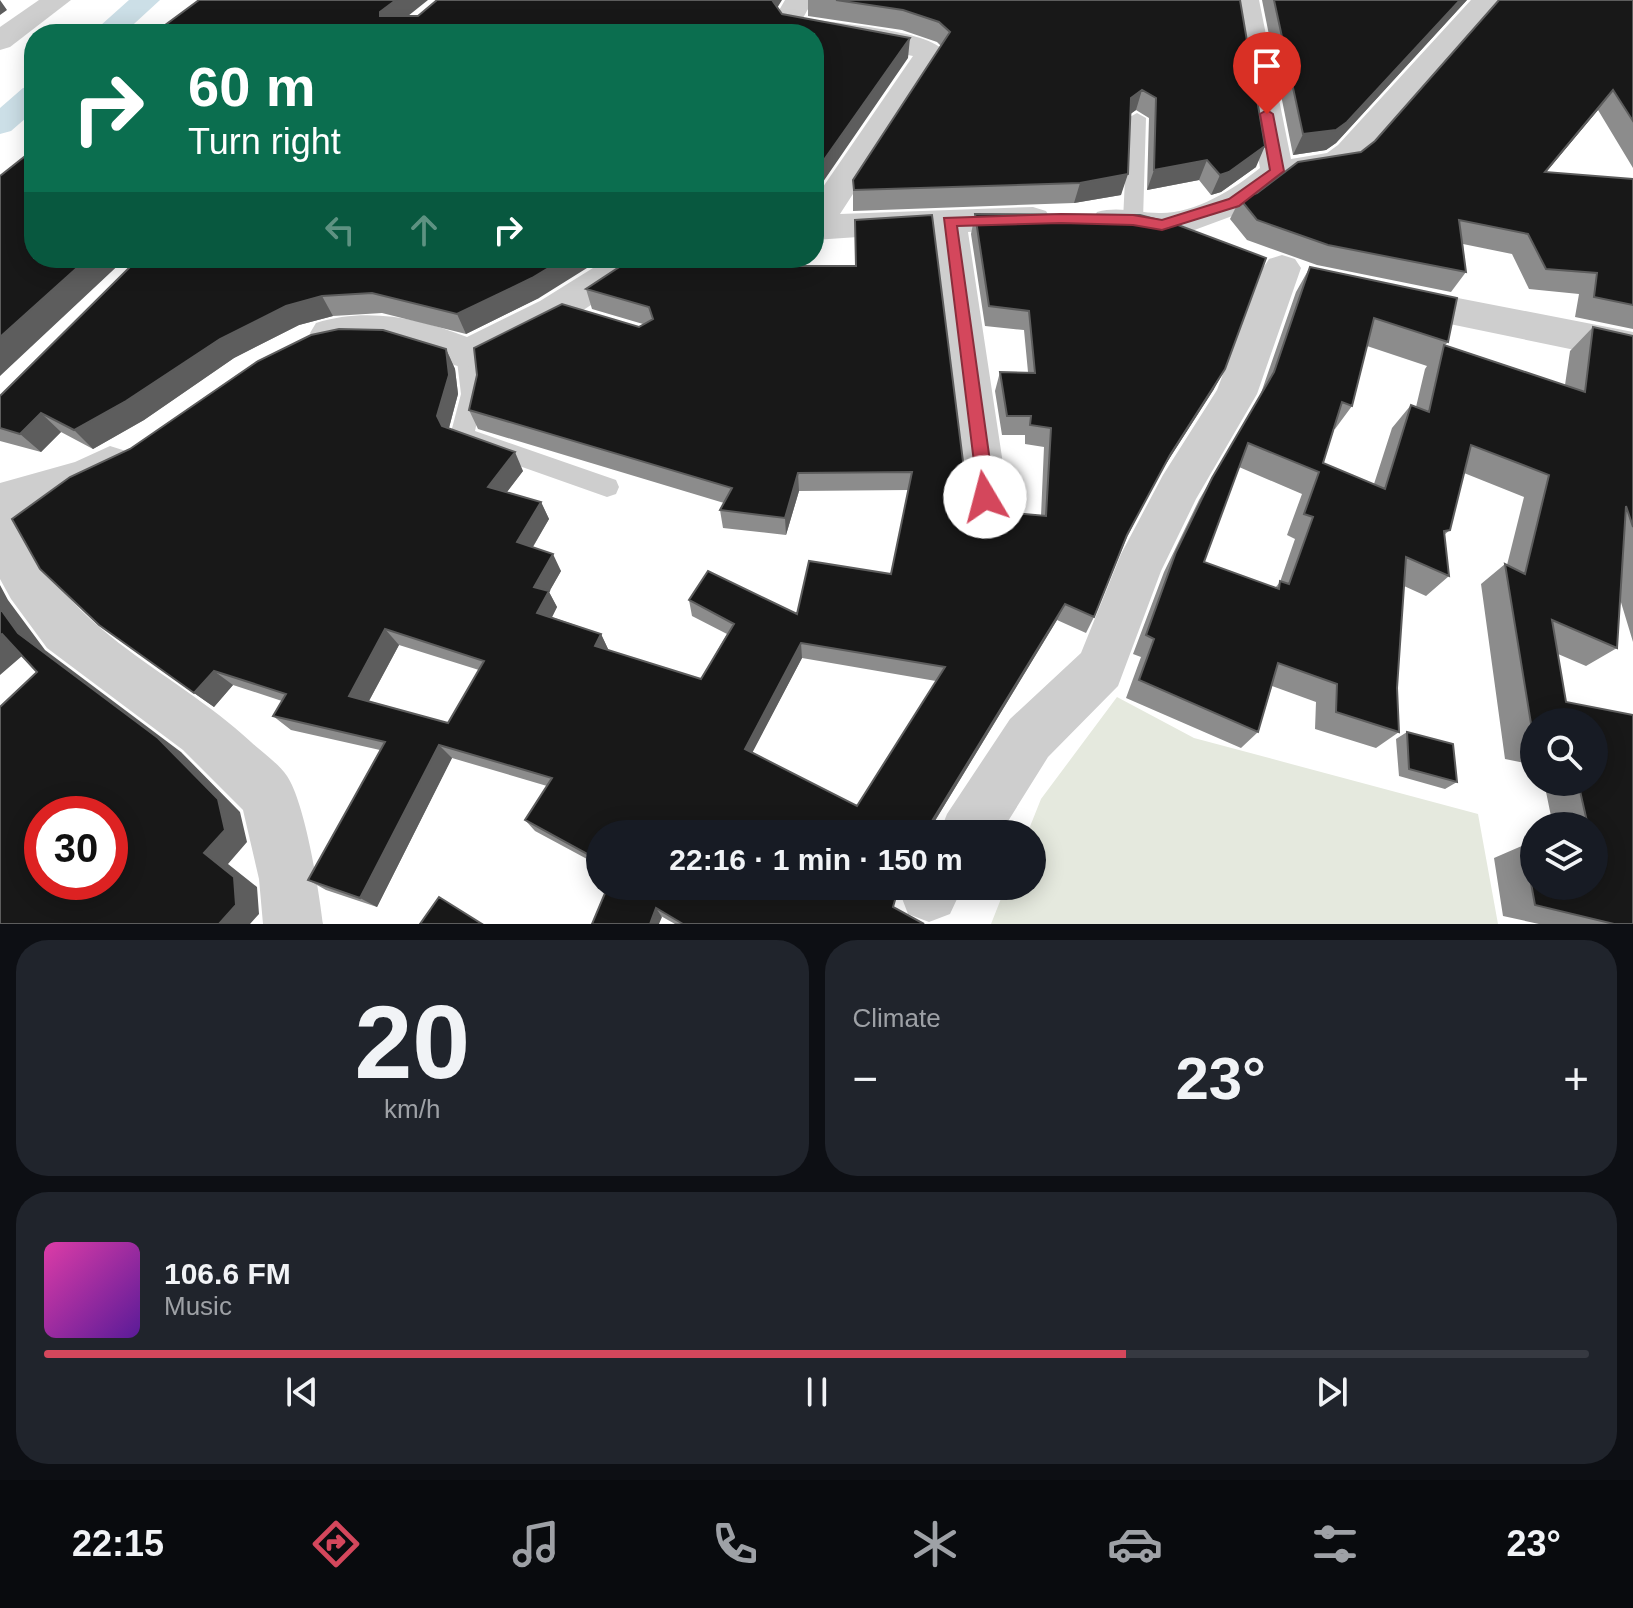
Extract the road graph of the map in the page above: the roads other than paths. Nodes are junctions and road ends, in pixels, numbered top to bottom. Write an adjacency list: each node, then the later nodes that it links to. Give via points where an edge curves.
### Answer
1 (57, 0): 5 (street)
2 (1245, 0): 7 (street)
3 (1486, 0): 7 (street, via 1350,152 1337,162)
4 (824, 26): 8 (street, via 930,52)
5 (0, 41)
6 (1137, 118): 10 (lane)
7 (1277, 171): 10 (street, via 1234,203)
8 (824, 212)
9 (949, 222): 10 (street, via 1068,218); 11 (street); 19 (street)
10 (1148, 223): 22 (street, via 1266,263 1236,394 1138,569 1100,669 1029,738)
11 (824, 227)
12 (624, 268): 16 (street, via 572,314)
13 (1363, 293): 15 (street)
14 (297, 345): 16 (street, via 333,332 372,330 425,335)
15 (1633, 347)
16 (467, 353): 18 (lane, via 472,394 462,436)
17 (147, 443): 20 (street, via 87,477)
18 (607, 487)
19 (985, 497)
20 (0, 502)
21 (0, 513): 23 (street, via 10,552 65,632 202,732 267,795)
22 (976, 820)
23 (293, 924)

